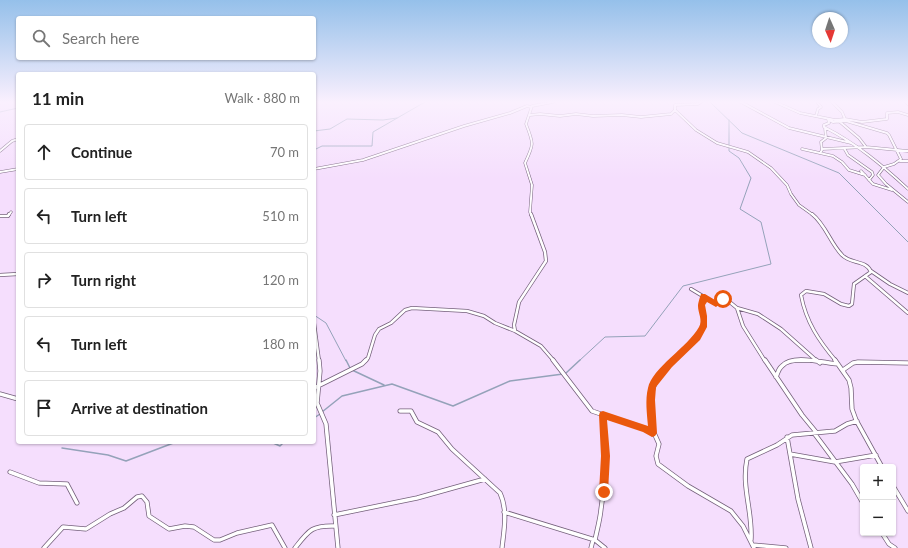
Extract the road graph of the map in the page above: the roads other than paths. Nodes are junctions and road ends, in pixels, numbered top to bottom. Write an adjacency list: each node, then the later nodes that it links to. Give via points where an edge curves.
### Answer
1 (459, 128): 25 (street, via 362,160)
2 (527, 128): 44 (street, via 533,146 525,163 532,185 529,209 546,252 546,261 519,302)
3 (693, 128): 35 (street, via 716,143 748,152 771,168 787,185 798,205 814,216 826,230 842,256 866,265)
4 (787, 128): 8 (street)
5 (825, 128): 8 (street); 10 (street)
6 (847, 128): 11 (street)
7 (870, 128): 16 (street, via 890,135)
8 (826, 138): 10 (street); 15 (street, via 822,142)
9 (16, 140): 17 (street)
10 (853, 143): 11 (street); 13 (street)
11 (865, 147): 13 (street); 16 (street); 18 (street)
12 (843, 148): 13 (street); 15 (street); 29 (street, via 872,172)
13 (859, 148): 18 (street)
14 (802, 149): 20 (street)
15 (822, 149): 20 (street)
16 (895, 149): 19 (street); 21 (street)
17 (0, 151)
18 (862, 151): 23 (street)
19 (908, 151)
20 (820, 153): 28 (street, via 835,157 849,170)
21 (900, 161): 22 (street); 23 (street)
22 (908, 161)
23 (884, 167): 30 (street); 31 (street, via 877,174)
24 (16, 169): 27 (street)
25 (316, 169)
26 (861, 171): 28 (street)
27 (0, 172)
28 (865, 175): 29 (street)
29 (869, 180): 31 (street, via 874,185)
30 (908, 189)
31 (892, 190): 32 (street)
32 (908, 202)
33 (11, 212): 34 (street, via 8,216)
34 (0, 216)
35 (871, 271): 38 (street); 40 (street)
36 (16, 274): 37 (street)
37 (0, 275)
38 (865, 276): 43 (street); 48 (street, via 854,284 852,304 849,306 841,305 822,293 806,291 801,295 817,338)
39 (691, 289): 41 (street)
40 (908, 293)
41 (703, 296): 42 (street, via 716,304 720,299 726,299); 59 (street, via 701,305 704,327 652,387)
42 (737, 308): 46 (street, via 758,314 781,329); 50 (street, via 746,331)
43 (908, 313)
44 (515, 331): 51 (street, via 467,310 412,308 405,310 379,329 368,358 362,364); 56 (street, via 541,346 565,374 588,408)
45 (316, 336): 51 (street)
46 (820, 363): 48 (street); 50 (street, via 790,360 779,367)
47 (908, 363): 49 (street, via 858,362)
48 (838, 364): 49 (street)
49 (843, 370): 57 (street, via 852,387 851,407)
50 (776, 377): 58 (street)
51 (319, 385): 52 (street); 72 (street, via 317,403 326,424)
52 (316, 387)
53 (0, 394): 54 (street)
54 (16, 398)
55 (400, 411): 66 (street, via 411,411 420,424 438,432)
56 (603, 415): 59 (street, via 645,428); 75 (street, via 605,469 602,503)
57 (857, 421): 58 (street, via 835,431); 62 (street)
58 (815, 432): 60 (street, via 801,432); 63 (street)
59 (652, 433): 76 (street, via 659,444 656,456 658,464 688,486 730,511 743,526)
60 (787, 438): 61 (street); 76 (street, via 747,459 744,478 752,527)
61 (790, 454): 63 (street); 86 (street, via 798,499)
62 (876, 455): 63 (street); 64 (street)
63 (835, 462): 68 (street)
64 (880, 464)
65 (10, 472): 69 (street, via 39,483 67,484)
66 (484, 479): 71 (street, via 500,492); 72 (street, via 417,498)
67 (896, 491): 70 (street)
68 (861, 500)
69 (77, 503)
70 (908, 511)
71 (504, 512): 75 (street); 82 (street)
72 (334, 515): 73 (street)
73 (336, 526): 80 (street, via 322,525 311,529); 81 (street)
74 (884, 536): 87 (street)
75 (594, 540): 83 (street); 84 (street)
76 (750, 541): 77 (street)
77 (753, 547): 85 (street)
78 (44, 548): 79 (street, via 63,527 86,529 142,496 147,502 149,516 169,528 190,526 200,529 214,540 220,540 237,533 272,526)
79 (285, 548)
80 (295, 548)
81 (338, 548)
82 (502, 548)
83 (591, 548)
84 (605, 548)
85 (786, 548)
86 (811, 548)
87 (895, 548)

